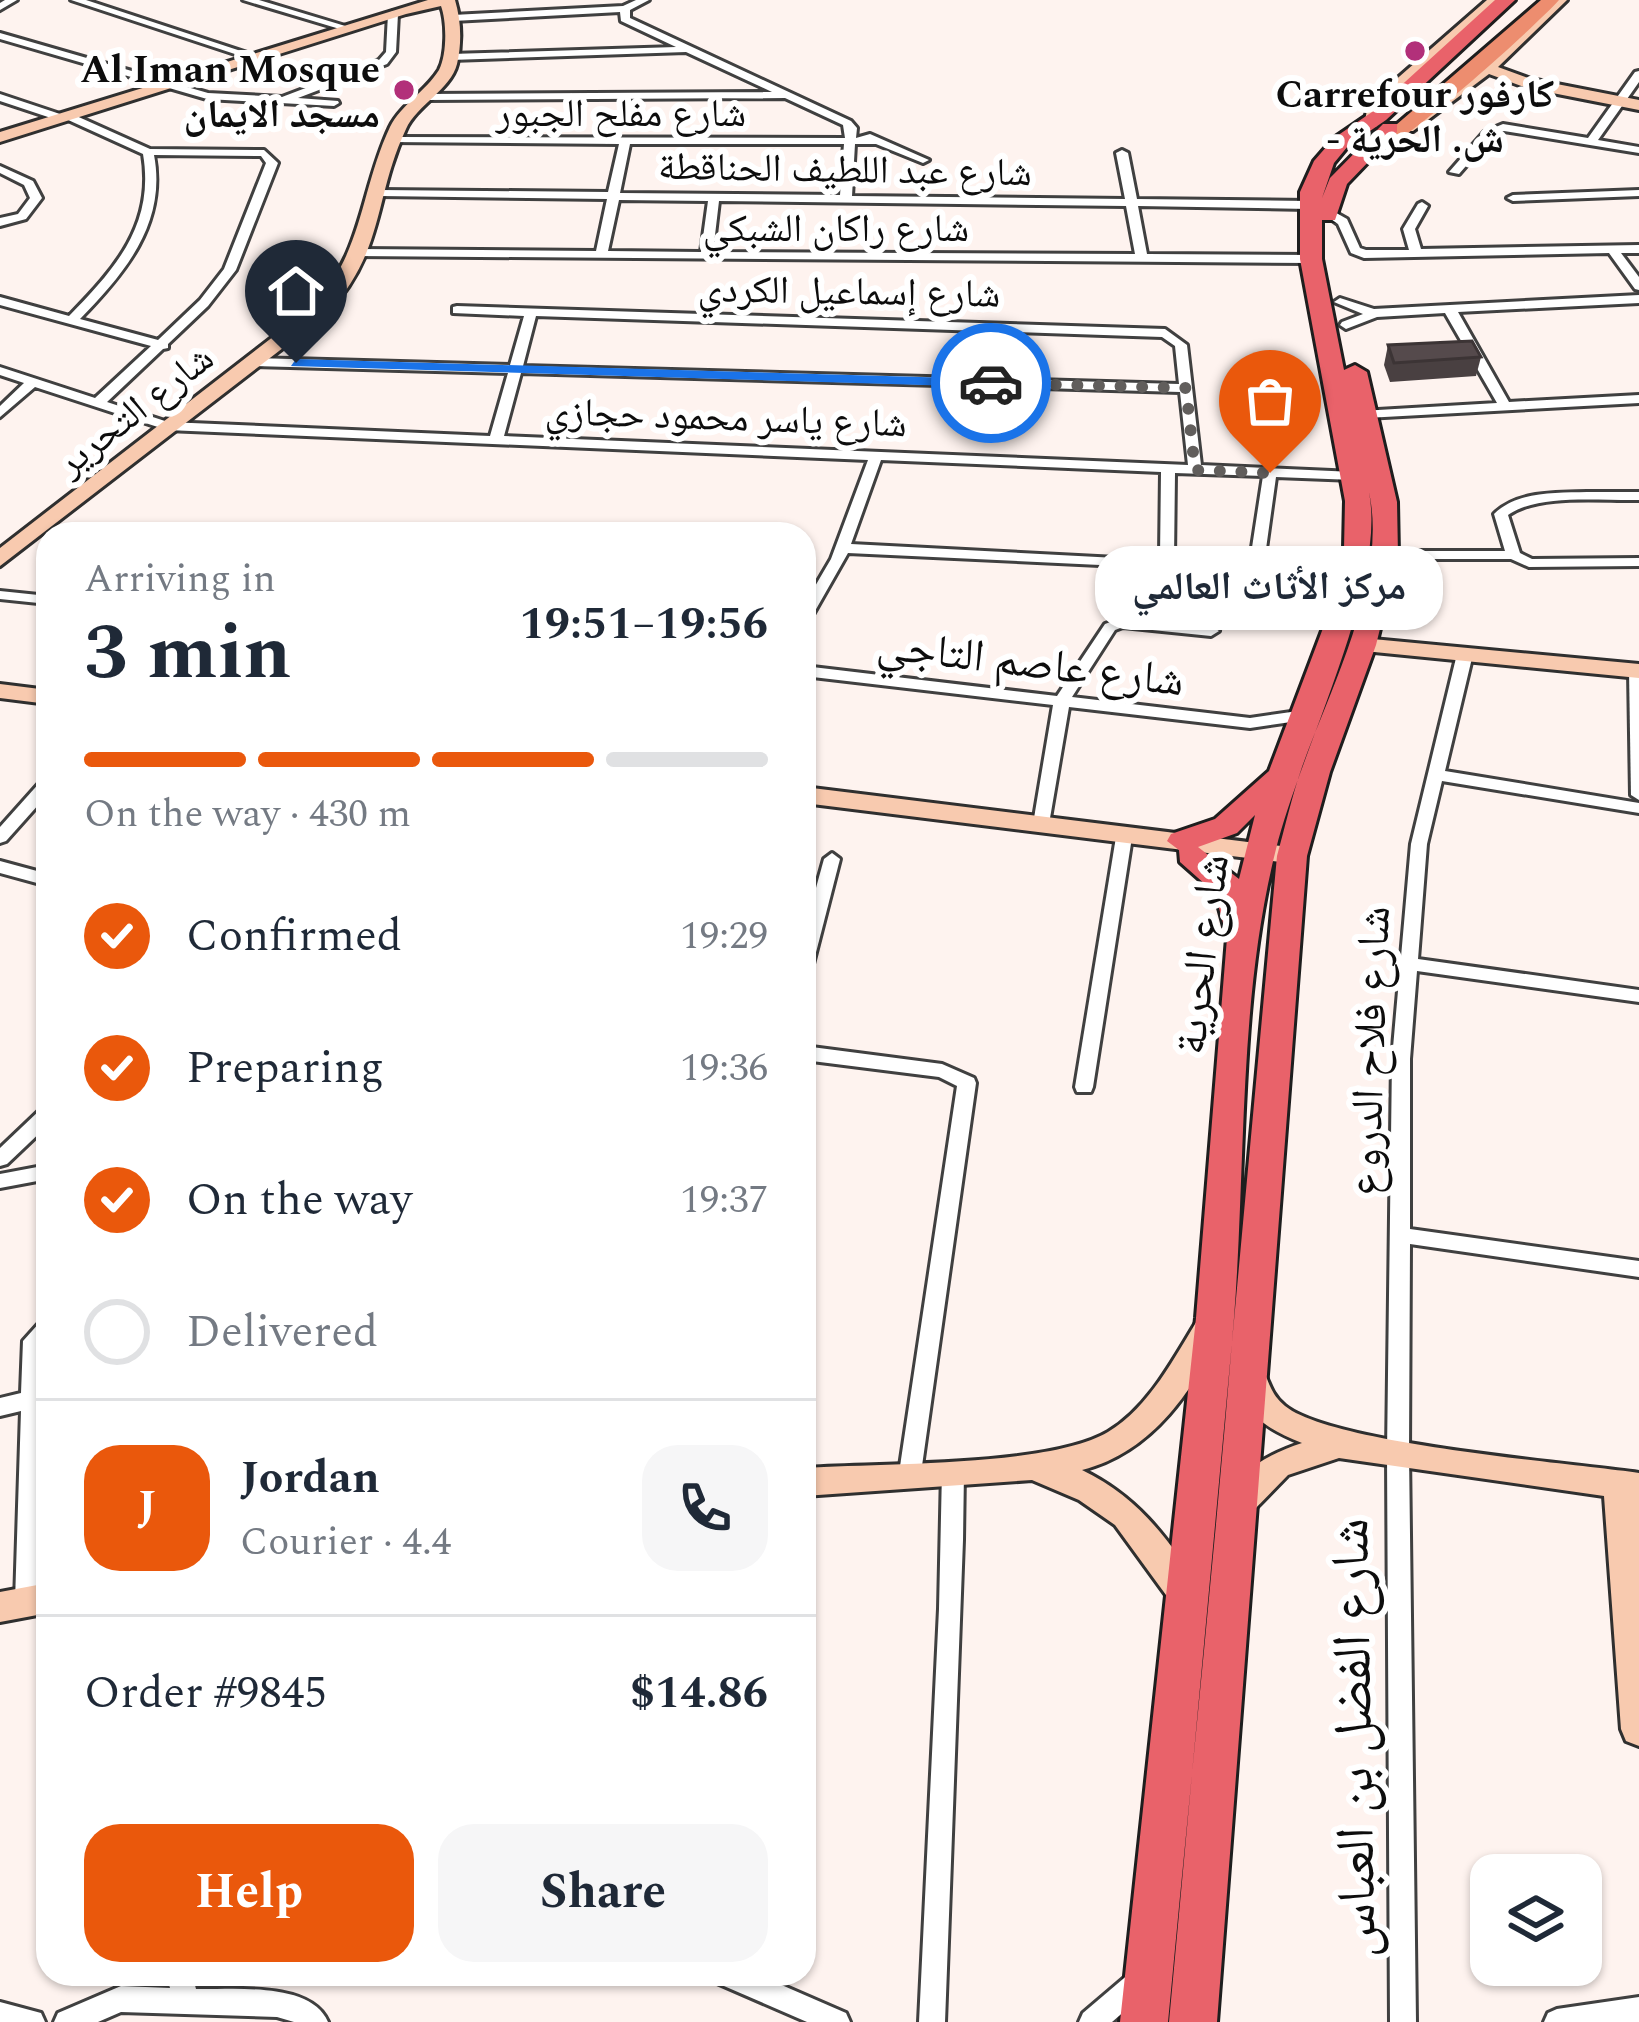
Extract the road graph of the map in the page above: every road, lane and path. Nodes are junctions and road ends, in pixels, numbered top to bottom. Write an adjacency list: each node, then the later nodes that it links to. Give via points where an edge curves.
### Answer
1 (12, 0): 10 (street)
2 (76, 0): 16 (street)
3 (248, 0): 13 (street)
4 (644, 0): 12 (street)
5 (1496, 0): 31 (street, via 1375,107)
6 (1506, 0): 31 (highway, شارع الحرية)
7 (1526, 0): 44 (highway, شارع الحرية)
8 (1555, 0): 18 (street); 33 (main road)
9 (449, 6): 11 (street); 12 (street); 17 (street, شارع التحرير)
10 (0, 7)
11 (395, 8): 13 (street); 26 (street, via 383,62)
12 (625, 9): 15 (street, via 628,22)
13 (347, 28): 16 (street)
14 (0, 36): 22 (street)
15 (692, 51): 17 (street); 23 (street)
16 (254, 57): 22 (street)
17 (451, 57): 25 (street, شارع التحرير)
18 (1487, 68): 20 (street); 21 (street)
19 (1639, 74): 27 (street)
20 (1471, 82): 21 (street); 33 (street)
21 (1527, 83): 27 (street)
22 (165, 85): 26 (street); 30 (street)
23 (790, 95): 25 (street); 32 (street)
24 (0, 97): 30 (street)
25 (426, 97): 35 (street, شارع التحرير)
26 (277, 101): 28 (street)
27 (1618, 102): 29 (street); 37 (street)
28 (334, 104)
29 (1639, 106)
30 (64, 117): 34 (street); 41 (street)
31 (1370, 123): 55 (highway, شارع الحرية, via 1327,157)
32 (851, 128): 36 (street); 39 (street)
33 (1403, 129): 44 (main road)
34 (0, 137)
35 (393, 140): 38 (street, شارع مفلح الجبور); 47 (street, شارع التحرير)
36 (876, 141): 39 (street, شارع مفلح الجبور); 43 (street)
37 (1591, 141): 40 (street); 46 (street, via 1498,128)
38 (625, 142): 39 (street, شارع مفلح الجبور); 49 (street)
39 (849, 143): 51 (street)
40 (1639, 150)
41 (148, 152): 73 (street, via 152,174 127,263); 74 (street, via 272,159 238,257)
42 (1122, 152): 53 (street)
43 (923, 160)
44 (1352, 163): 55 (highway, شارع الحرية)
45 (0, 169): 56 (street, via 29,183 36,198 22,217)
46 (1455, 172)
47 (380, 193): 49 (street, شارع عبد اللطيف الحناقطة); 59 (street, شارع التحرير)
48 (1639, 193): 52 (street)
49 (611, 196): 50 (street, شارع عبد اللطيف الحناقطة); 61 (street)
50 (714, 197): 51 (street, شارع عبد اللطيف الحناقطة); 62 (street)
51 (846, 198): 53 (street, شارع عبد اللطيف الحناقطة)
52 (1513, 198)
53 (1131, 201): 55 (street, شارع عبد اللطيف الحناقطة); 63 (street)
54 (1422, 206): 60 (street, via 1409,230)
55 (1318, 209): 60 (street, via 1343,222 1358,252); 64 (highway, شارع الحرية); 71 (highway, شارع الحرية)
56 (0, 222)
57 (1612, 249): 58 (street); 60 (street); 65 (street)
58 (1639, 249)
59 (360, 253): 61 (street, شارع راكان الشبكي); 75 (street, شارع التحرير, via 320,310)
60 (1416, 254)
61 (602, 255): 62 (street, شارع راكان الشبكي)
62 (706, 256): 63 (street, شارع راكان الشبكي)
63 (1142, 259): 64 (street, شارع راكان الشبكي)
64 (1311, 259): 91 (highway, شارع الحرية)
65 (1639, 286)
66 (1639, 298): 69 (street)
67 (0, 301): 73 (street)
68 (457, 310): 72 (street, شارع إسماعيل الكردي)
69 (1450, 310): 70 (street); 82 (street)
70 (1375, 313): 71 (street); 71 (street)
71 (1343, 314): 84 (highway, شارع الحرية)
72 (530, 316): 76 (street); 79 (street, شارع إسماعيل الكردي, via 1157,332 1181,344)
73 (72, 320): 74 (street)
74 (163, 345): 81 (street)
75 (254, 362): 76 (street); 85 (street, شارع التحرير)
76 (513, 370): 79 (street); 86 (street)
77 (0, 371): 78 (street, شارع ياسر محمود حجازي)
78 (33, 382): 81 (street, شارع ياسر محمود حجازي); 83 (street)
79 (1186, 388): 89 (street, شارع إسماعيل الكردي)
80 (1639, 399): 82 (street)
81 (100, 402): 85 (street, شارع ياسر محمود حجازي)
82 (1505, 406): 84 (street)
83 (0, 413)
84 (1366, 414): 96 (highway, شارع الحرية, via 1384,502)
85 (167, 426): 86 (street, شارع ياسر محمود حجازي); 93 (street, شارع التحرير)
86 (496, 440): 87 (street, شارع ياسر محمود حجازي)
87 (876, 455): 88 (street, شارع ياسر محمود حجازي); 95 (street)
88 (1168, 469): 89 (street, شارع ياسر محمود حجازي); 95 (street, via 1167,559 1157,565)
89 (1195, 470): 90 (street, شارع ياسر محمود حجازي)
90 (1270, 473): 91 (street, شارع ياسر محمود حجازي); 103 (street, via 1252,593 1262,602)
91 (1354, 476): 103 (highway, شارع الحرية, via 1357,549)
92 (1639, 496): 97 (street, via 1510,504 1501,514)
93 (47, 522)
94 (36, 531): 98 (street, شارع التحرير)
95 (842, 548): 101 (street)
96 (1385, 554): 97 (street); 105 (highway, شارع الحرية)
97 (1514, 555): 99 (street, via 1538,564)
98 (0, 560)
99 (1639, 562)
100 (0, 595): 102 (street)
101 (816, 596)
102 (36, 599)
103 (1342, 615): 112 (highway, شارع الحرية)
104 (1211, 631): 111 (street, via 1114,623)
105 (1362, 645): 106 (street); 125 (highway, شارع الحرية)
106 (1464, 658): 107 (street); 115 (street, شارع فلاح الدروع)
107 (1638, 671): 116 (street)
108 (816, 672): 111 (street, شارع عاصم التاجي)
109 (0, 691): 110 (street)
110 (36, 696)
111 (1062, 700): 113 (street, شارع عاصم التاجي); 120 (street)
112 (1305, 715): 113 (street, شارع عاصم التاجي); 114 (highway, شارع الحرية)
113 (1250, 723): 114 (street, شارع عاصم التاجي)
114 (1288, 757): 123 (highway, via 1250,808); 125 (highway, شارع الحرية)
115 (1438, 775): 119 (street); 130 (street, شارع فلاح الدروع, via 1419,844)
116 (1639, 795)
117 (816, 796): 120 (street)
118 (36, 797): 121 (street)
119 (1639, 808)
120 (1041, 824): 122 (street)
121 (0, 837)
122 (1128, 838): 123 (street, via 1142,847); 133 (street)
123 (1187, 848): 125 (street); 129 (highway, via 1230,889)
124 (832, 859): 128 (street)
125 (1275, 860): 129 (highway, شارع الحرية); 142 (highway, شارع الحرية)
126 (0, 867): 127 (street)
127 (36, 877)
128 (816, 919)
129 (1241, 946): 140 (highway, شارع الحرية)
130 (1408, 964): 131 (street); 138 (street, شارع فلاح الدروع)
131 (1639, 996)
132 (816, 1055): 149 (street, via 942,1071 967,1083)
133 (1084, 1087)
134 (36, 1125): 135 (street)
135 (0, 1159)
136 (36, 1174): 137 (street)
137 (0, 1181)
138 (1399, 1235): 139 (street); 146 (street, شارع فلاح الدروع)
139 (1639, 1269)
140 (1215, 1318): 147 (street, via 1169,1392 1118,1444); 153 (highway, شارع الحرية)
141 (36, 1339): 143 (street)
142 (1250, 1371): 145 (street, via 1257,1398 1276,1418); 152 (highway, شارع الحرية)
143 (32, 1399): 144 (street); 154 (street)
144 (0, 1407)
145 (1339, 1444): 146 (street); 152 (street, via 1277,1465)
146 (1398, 1453): 151 (street); 170 (street, شارع الفضل بن العباس)
147 (1034, 1467): 148 (street); 153 (street, via 1131,1514)
148 (953, 1471): 149 (street); 166 (street)
149 (910, 1473): 150 (street)
150 (816, 1481)
151 (1629, 1485): 155 (street)
152 (1238, 1504): 169 (highway, شارع الحرية)
153 (1186, 1595): 156 (highway, شارع الحرية)
154 (25, 1602)
155 (1639, 1729)
156 (1148, 1975): 167 (street); 168 (highway, شارع الحرية)
157 (182, 1986): 159 (street)
158 (754, 1986): 165 (street)
159 (186, 2001): 163 (street, via 121,1999); 164 (street, via 277,2004)
160 (1639, 2010): 171 (street)
161 (0, 2015): 162 (street)
162 (32, 2022)
163 (67, 2022)
164 (315, 2022)
165 (837, 2022)
166 (932, 2022)
167 (1092, 2022)
168 (1144, 2022)
169 (1193, 2022)
170 (1403, 2022)
171 (1557, 2022)

